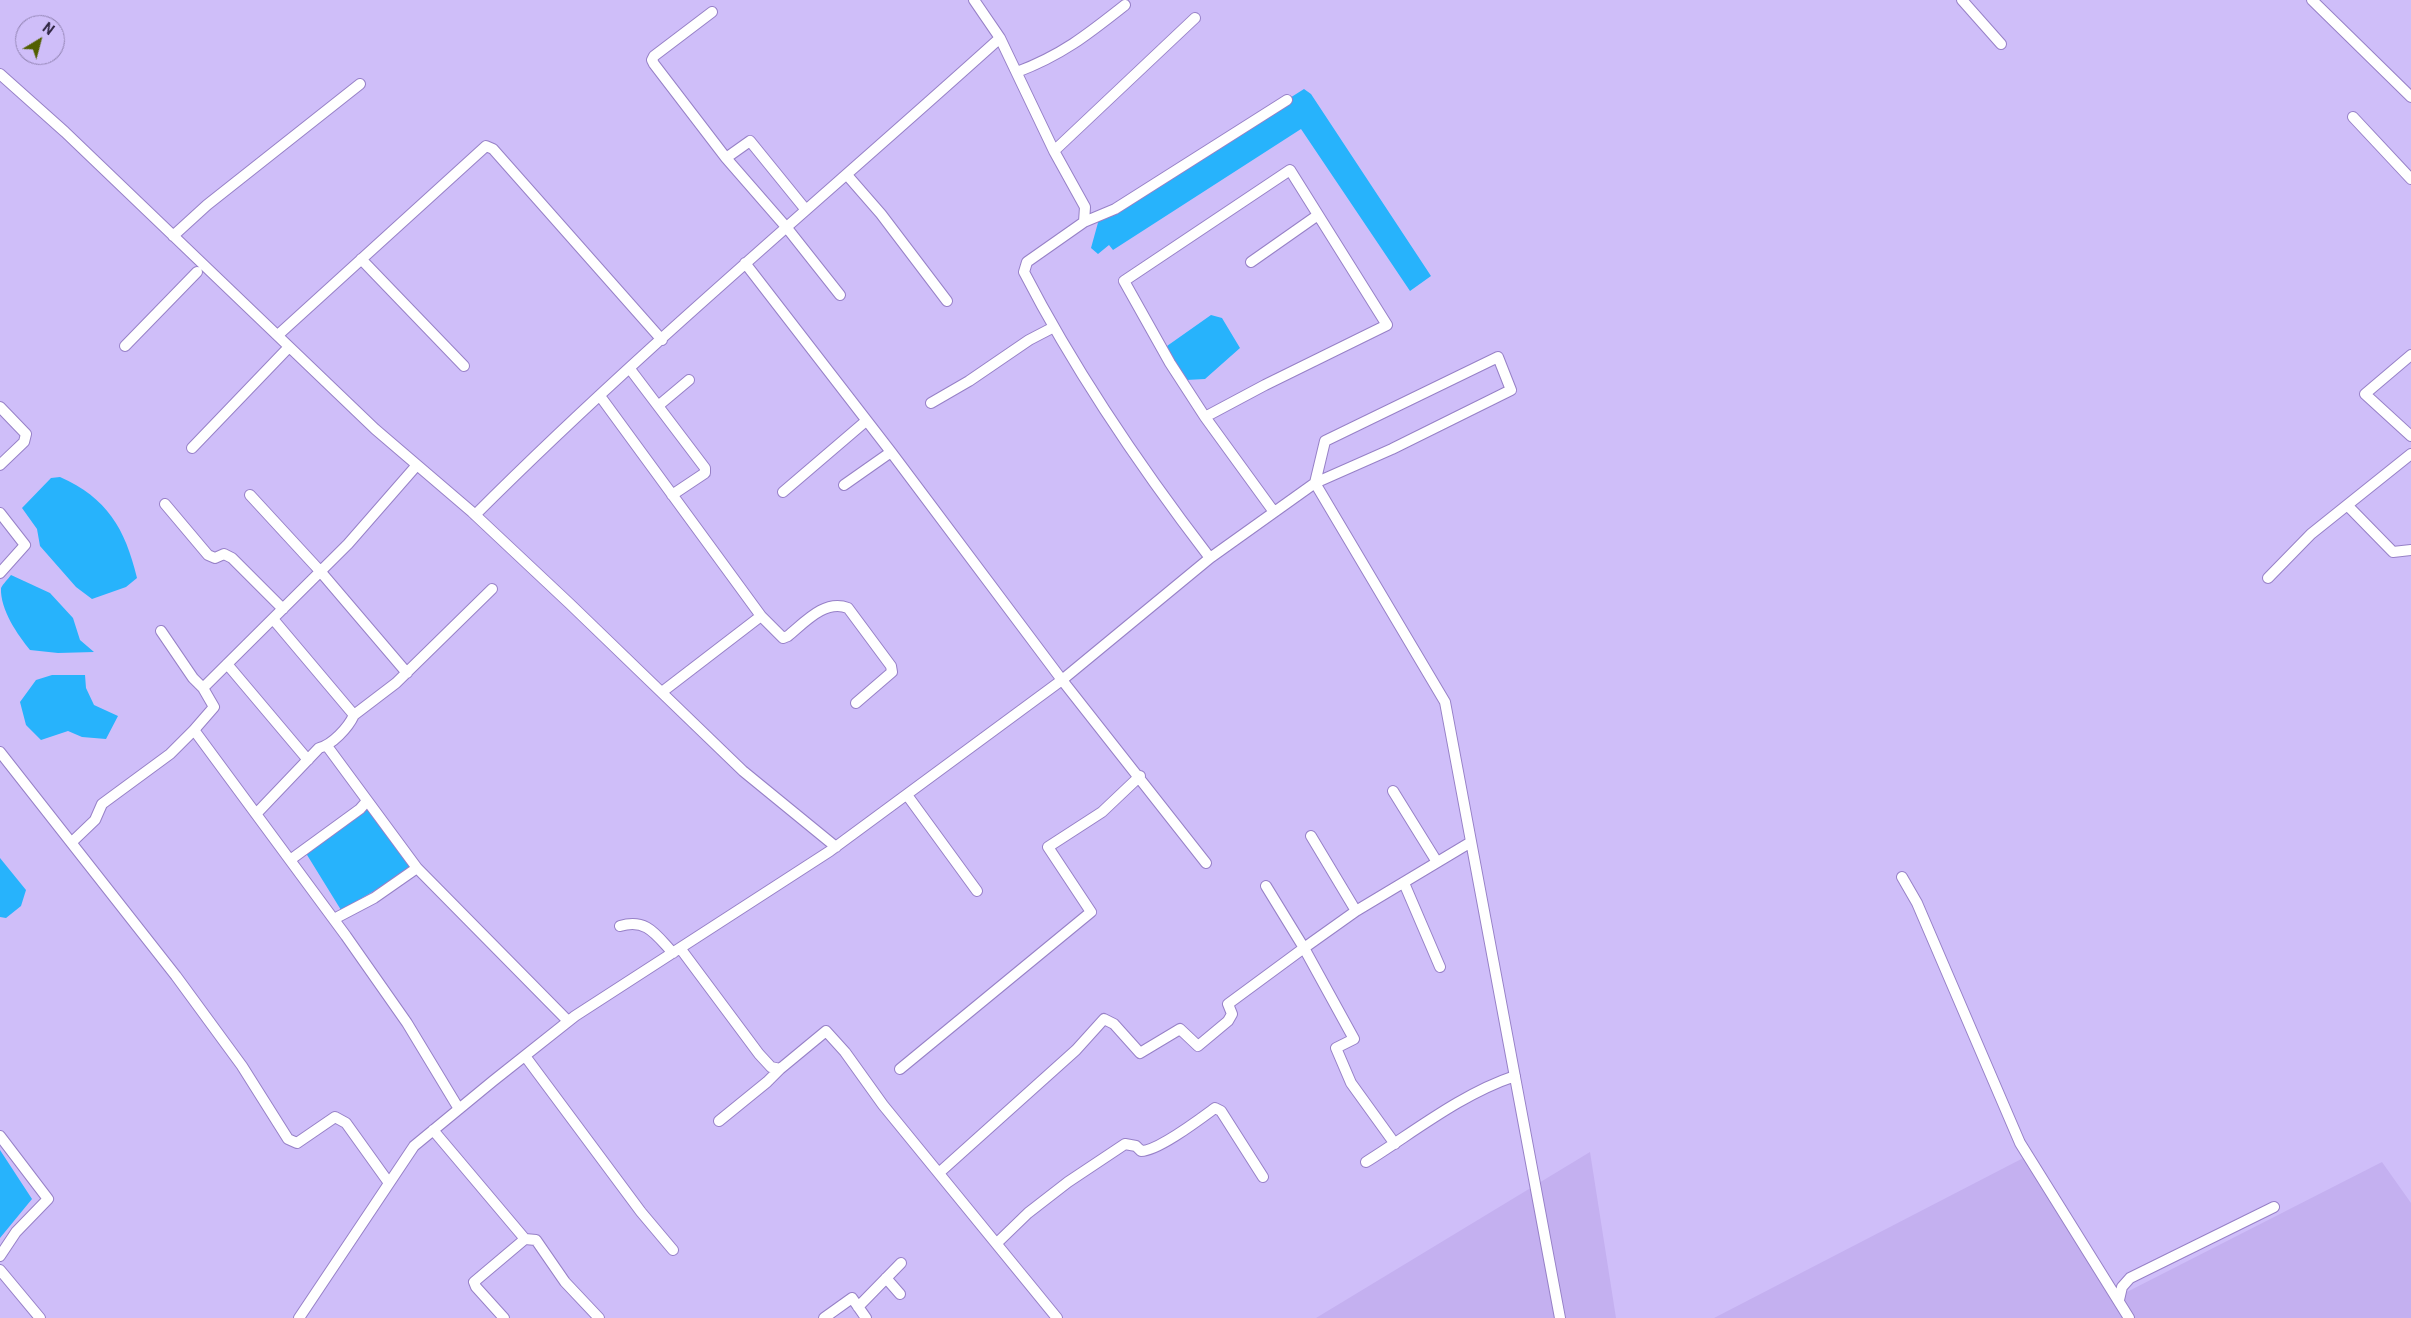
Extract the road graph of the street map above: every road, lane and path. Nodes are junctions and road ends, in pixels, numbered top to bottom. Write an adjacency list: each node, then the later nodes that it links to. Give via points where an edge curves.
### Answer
1 (974, 0): 7 (street)
2 (1962, 0): 8 (street)
3 (2312, 0): 12 (street)
4 (1125, 5): 9 (street, via 1055,56)
5 (712, 12): 16 (street, via 652,60)
6 (1195, 18): 15 (street)
7 (1000, 38): 9 (street); 17 (street)
8 (2001, 44)
9 (1017, 72): 15 (street)
10 (0, 74): 23 (street)
11 (360, 84): 23 (street, via 207,205)
12 (2411, 97)
13 (1287, 100): 21 (street, via 1115,209)
14 (2353, 117): 18 (street)
15 (1054, 151): 21 (street, via 1085,207)
16 (726, 158): 19 (street, via 750,141); 22 (street)
17 (847, 175): 19 (street); 29 (street)
18 (2411, 179)
19 (806, 210): 22 (street)
20 (1318, 215): 25 (street); 43 (street, via 1387,325); 43 (street, via 1290,170 1124,281)
21 (1084, 222): 30 (street, via 1028,262 1024,272)
22 (787, 228): 26 (street); 28 (street)
23 (173, 236): 31 (street)
24 (361, 259): 31 (street); 32 (street, via 486,146 493,149); 36 (street)
25 (1251, 262)
26 (746, 263): 32 (street); 44 (street)
27 (197, 272): 33 (street)
28 (840, 295)
29 (947, 301)
30 (1054, 327): 40 (street); 62 (street, via 1166,501)
31 (278, 336): 34 (street)
32 (662, 340): 37 (street)
33 (125, 346)
34 (289, 346): 46 (street); 50 (street)
35 (2411, 355): 45 (street, via 2365,394)
36 (464, 366)
37 (630, 369): 39 (street); 41 (street)
38 (689, 380): 41 (street)
39 (600, 396): 55 (street); 60 (street, via 554,436)
40 (931, 402)
41 (658, 406): 55 (street, via 705,468 705,473)
42 (0, 407): 49 (street, via 26,434 24,442)
43 (1205, 417): 58 (street)
44 (866, 420): 47 (street); 53 (street)
45 (2411, 436)
46 (192, 448)
47 (891, 452): 52 (street); 73 (street)
48 (2411, 454): 57 (street)
49 (0, 465)
50 (417, 465): 60 (street); 63 (street)
51 (1315, 483): 51 (street, via 1325,441 1498,357 1512,390); 58 (street); 89 (street, via 1445,702)
52 (844, 485)
53 (783, 492)
54 (250, 495): 63 (street)
55 (672, 495): 68 (street)
56 (165, 504): 67 (street, via 208,555 216,558 224,554 232,558)
57 (2347, 505): 61 (street, via 2393,552); 65 (street, via 2310,534)
58 (1274, 512): 62 (street)
59 (0, 513): 64 (street, via 25,545)
60 (475, 515): 75 (street)
61 (2411, 550)
62 (1210, 558): 73 (street)
63 (320, 571): 67 (street); 72 (street)
64 (0, 573)
65 (2268, 578)
66 (492, 589): 72 (street)
67 (283, 609): 69 (street)
68 (761, 616): 75 (street); 76 (street, via 783,638 818,611 840,605 848,608 891,666 892,672)
69 (273, 620): 71 (street); 77 (street)
70 (160, 631): 74 (street)
71 (227, 664): 74 (street); 81 (street)
72 (407, 673): 77 (street)
73 (1062, 680): 82 (street); 84 (street)
74 (203, 688): 78 (street, via 214,707)
75 (662, 692): 90 (street, via 743,771)
76 (856, 703)
77 (354, 715): 79 (street)
78 (194, 730): 86 (street); 88 (street, via 170,754 102,804 95,820)
79 (327, 746): 81 (street, via 319,748); 85 (street)
80 (0, 752): 88 (street)
81 (308, 760): 86 (street)
82 (1140, 776): 93 (street); 108 (street, via 1102,812 1048,847 1091,912)
83 (1393, 791): 92 (street)
84 (907, 795): 90 (street); 98 (street)
85 (367, 801): 91 (street); 94 (street)
86 (256, 814): 91 (street)
87 (1311, 836): 99 (street)
88 (72, 842): 118 (street, via 242,1066 288,1139 297,1143 335,1117 340,1118)
89 (1471, 842): 92 (street); 109 (street)
90 (836, 847): 103 (street)
91 (290, 860): 100 (street)
92 (1438, 862): 96 (street)
93 (1206, 863)
94 (417, 868): 100 (street, via 374,898); 105 (street)
95 (1902, 877): 128 (street, via 1917,903 2020,1143)
96 (1404, 883): 99 (street); 104 (street)
97 (1266, 886): 102 (street)
98 (977, 892)
99 (1356, 911): 102 (street)
100 (334, 918): 110 (street, via 407,1023)
101 (620, 926): 103 (street, via 646,925)
102 (1304, 948): 114 (street, via 1354,1039 1336,1048 1351,1083); 116 (street, via 1228,1004 1232,1014 1228,1021 1198,1046 1180,1029 1140,1053 1114,1024 1104,1019 1076,1050)
103 (677, 950): 105 (street); 107 (street, via 759,1054 771,1067)
104 (1440, 967)
105 (568, 1022): 106 (street)
106 (524, 1056): 110 (street); 122 (street)
107 (780, 1069): 111 (street); 116 (street, via 826,1031)
108 (900, 1069)
109 (1515, 1076): 114 (street, via 1490,1084); 137 (street)
110 (459, 1109): 112 (street)
111 (720, 1120)
112 (433, 1130): 118 (street, via 414,1146); 120 (street)
113 (0, 1136): 123 (street, via 48,1199 16,1232)
114 (1394, 1144): 115 (street)
115 (1366, 1162)
116 (940, 1172): 121 (street)
117 (1263, 1177): 121 (street, via 1221,1111 1215,1108 1182,1133 1149,1149 1141,1150 1125,1144 1068,1182)
118 (389, 1183): 131 (street)
119 (2274, 1207): 128 (street, via 2130,1278 2122,1287)
120 (525, 1239): 132 (street, via 474,1282); 133 (street, via 536,1240 566,1282)
121 (996, 1243): 136 (street)
122 (673, 1250)
123 (0, 1256)
124 (901, 1263): 126 (street)
125 (0, 1270): 130 (street)
126 (886, 1278): 127 (street); 129 (street)
127 (900, 1294)
128 (2119, 1300): 138 (street)
129 (858, 1307): 134 (street, via 852,1298); 135 (street)
130 (40, 1318)
131 (298, 1318)
132 (504, 1318)
133 (599, 1318)
134 (824, 1318)
135 (866, 1318)
136 (1056, 1318)
137 (1560, 1318)
138 (2129, 1318)

